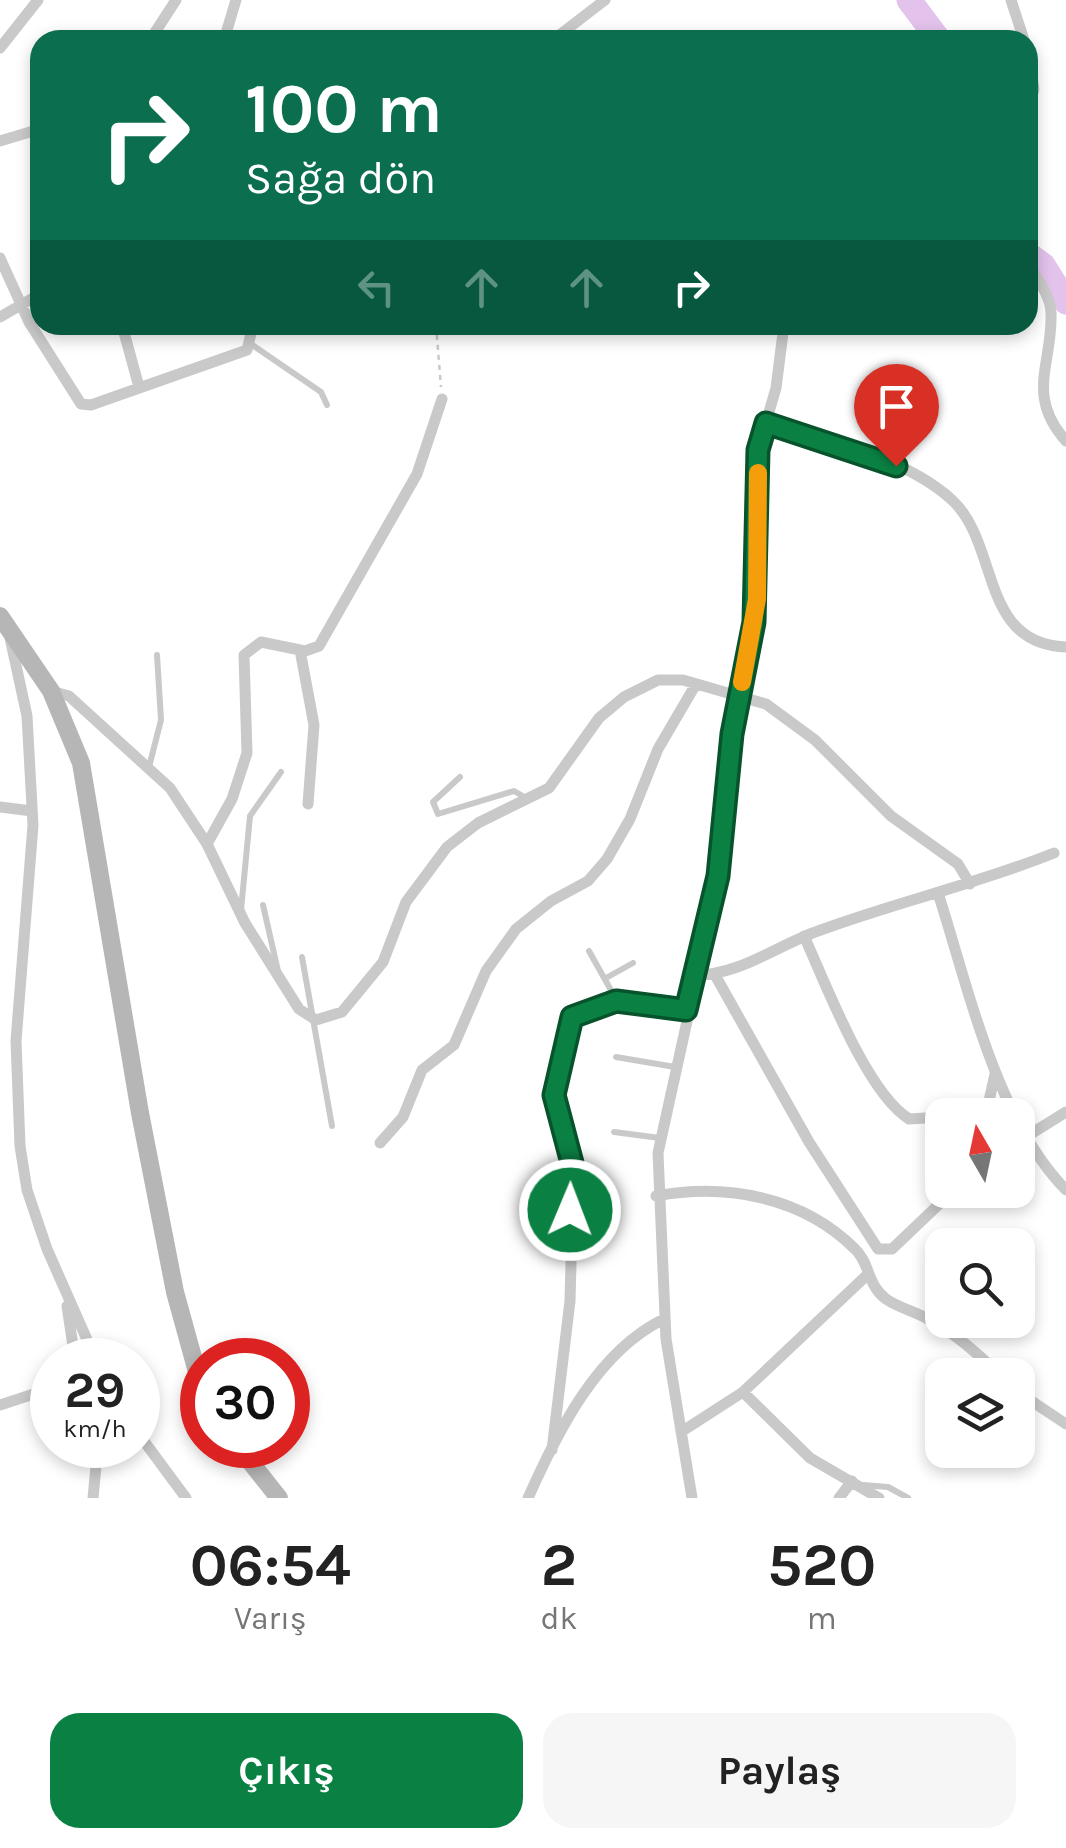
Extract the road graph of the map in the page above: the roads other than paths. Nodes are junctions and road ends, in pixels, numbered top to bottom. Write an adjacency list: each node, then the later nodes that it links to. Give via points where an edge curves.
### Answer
1 (38, 0): 10 (street)
2 (176, 0): 6 (street)
3 (236, 0): 7 (street)
4 (605, 0): 8 (street)
5 (1011, 0): 9 (street)
6 (156, 30)
7 (227, 30)
8 (565, 30)
9 (1021, 30)
10 (0, 48)
11 (30, 132): 12 (street)
12 (0, 141)
13 (0, 258): 16 (street)
14 (1038, 282): 28 (street, via 1051,306 1044,388 1050,422)
15 (30, 300): 16 (street)
16 (22, 304): 17 (street); 18 (street)
17 (0, 317)
18 (30, 319)
19 (38, 335): 24 (street, via 81,404)
20 (125, 335): 24 (street)
21 (251, 335): 23 (street)
22 (782, 335): 27 (street)
23 (250, 344): 24 (street, via 233,356); 26 (lane, via 321,392)
24 (139, 387)
25 (442, 399): 31 (street, via 433,436 383,535 320,646)
26 (327, 405)
27 (766, 423): 30 (street, via 896,466 940,491 970,522 991,588 1025,638); 35 (street, via 758,450 757,599)
28 (1066, 442)
29 (5, 622): 34 (street); 42 (street, via 27,716)
30 (1066, 647)
31 (300, 650): 40 (street, via 314,725); 43 (street, via 261,642 244,655 247,753 232,799)
32 (157, 655): 36 (lane, via 161,720)
33 (696, 684): 35 (street); 39 (street, via 658,680 624,697 587,730 548,788); 71 (street, via 607,859 588,881 516,929 486,972 454,1045 422,1070 402,1117)
34 (51, 691): 36 (street, via 69,696); 81 (street, via 73,736 87,790 140,1112)
35 (740, 694): 45 (street, via 802,728 873,800 958,864); 54 (street, via 718,876)
36 (149, 767): 43 (street)
37 (282, 772): 48 (lane, via 250,816)
38 (460, 777): 39 (lane, via 433,802 435,812 514,792)
39 (527, 800): 59 (street, via 448,846 406,902 383,962 342,1012)
40 (308, 804)
41 (0, 807): 42 (street)
42 (32, 812): 77 (street, via 16,1108 27,1190)
43 (206, 844): 48 (street)
44 (1054, 852): 45 (street)
45 (970, 884): 46 (street)
46 (938, 892): 49 (street); 62 (street)
47 (263, 905): 53 (lane)
48 (240, 914): 53 (street)
49 (804, 936): 55 (street); 66 (street, via 857,1050 892,1106 908,1119)
50 (589, 951): 56 (lane)
51 (302, 956): 59 (lane)
52 (633, 963): 56 (lane)
53 (278, 971): 59 (street, via 299,1009)
54 (695, 974): 55 (street); 58 (street)
55 (715, 975): 75 (street, via 878,1249 892,1248)
56 (606, 978): 57 (lane)
57 (616, 1001): 58 (street); 89 (street, via 572,1017 555,1085 573,1190 570,1301)
58 (686, 1010): 61 (street)
59 (316, 1020): 67 (lane)
60 (616, 1056): 61 (lane)
61 (674, 1067): 70 (street)
62 (996, 1070): 63 (street); 64 (street)
63 (990, 1098)
64 (1008, 1098)
65 (1066, 1112): 68 (street)
66 (925, 1118)
67 (332, 1126)
68 (1035, 1126)
69 (614, 1132): 70 (lane)
70 (660, 1138): 74 (street)
71 (380, 1143)
72 (1035, 1148): 73 (street)
73 (1066, 1190)
74 (656, 1196): 76 (street, via 704,1191 786,1202 856,1249); 78 (street)
75 (935, 1208)
76 (866, 1276): 82 (street, via 885,1299 948,1331); 83 (street)
77 (68, 1302): 79 (street); 80 (street)
78 (664, 1319): 88 (street); 89 (street, via 608,1362)
79 (72, 1338)
80 (85, 1338)
81 (187, 1338)
82 (980, 1358)
83 (743, 1392): 88 (street); 93 (street, via 810,1458)
84 (30, 1395): 86 (street)
85 (1035, 1403): 87 (street)
86 (0, 1405)
87 (1066, 1424)
88 (681, 1432): 98 (street)
89 (552, 1450): 97 (street)
90 (160, 1463): 95 (street)
91 (96, 1468): 94 (street)
92 (255, 1468): 96 (street)
93 (855, 1484): 99 (street); 100 (street); 101 (lane, via 888,1487)
94 (93, 1498)
95 (186, 1498)
96 (279, 1498)
97 (528, 1498)
98 (692, 1498)
99 (839, 1498)
100 (879, 1498)
101 (908, 1498)

